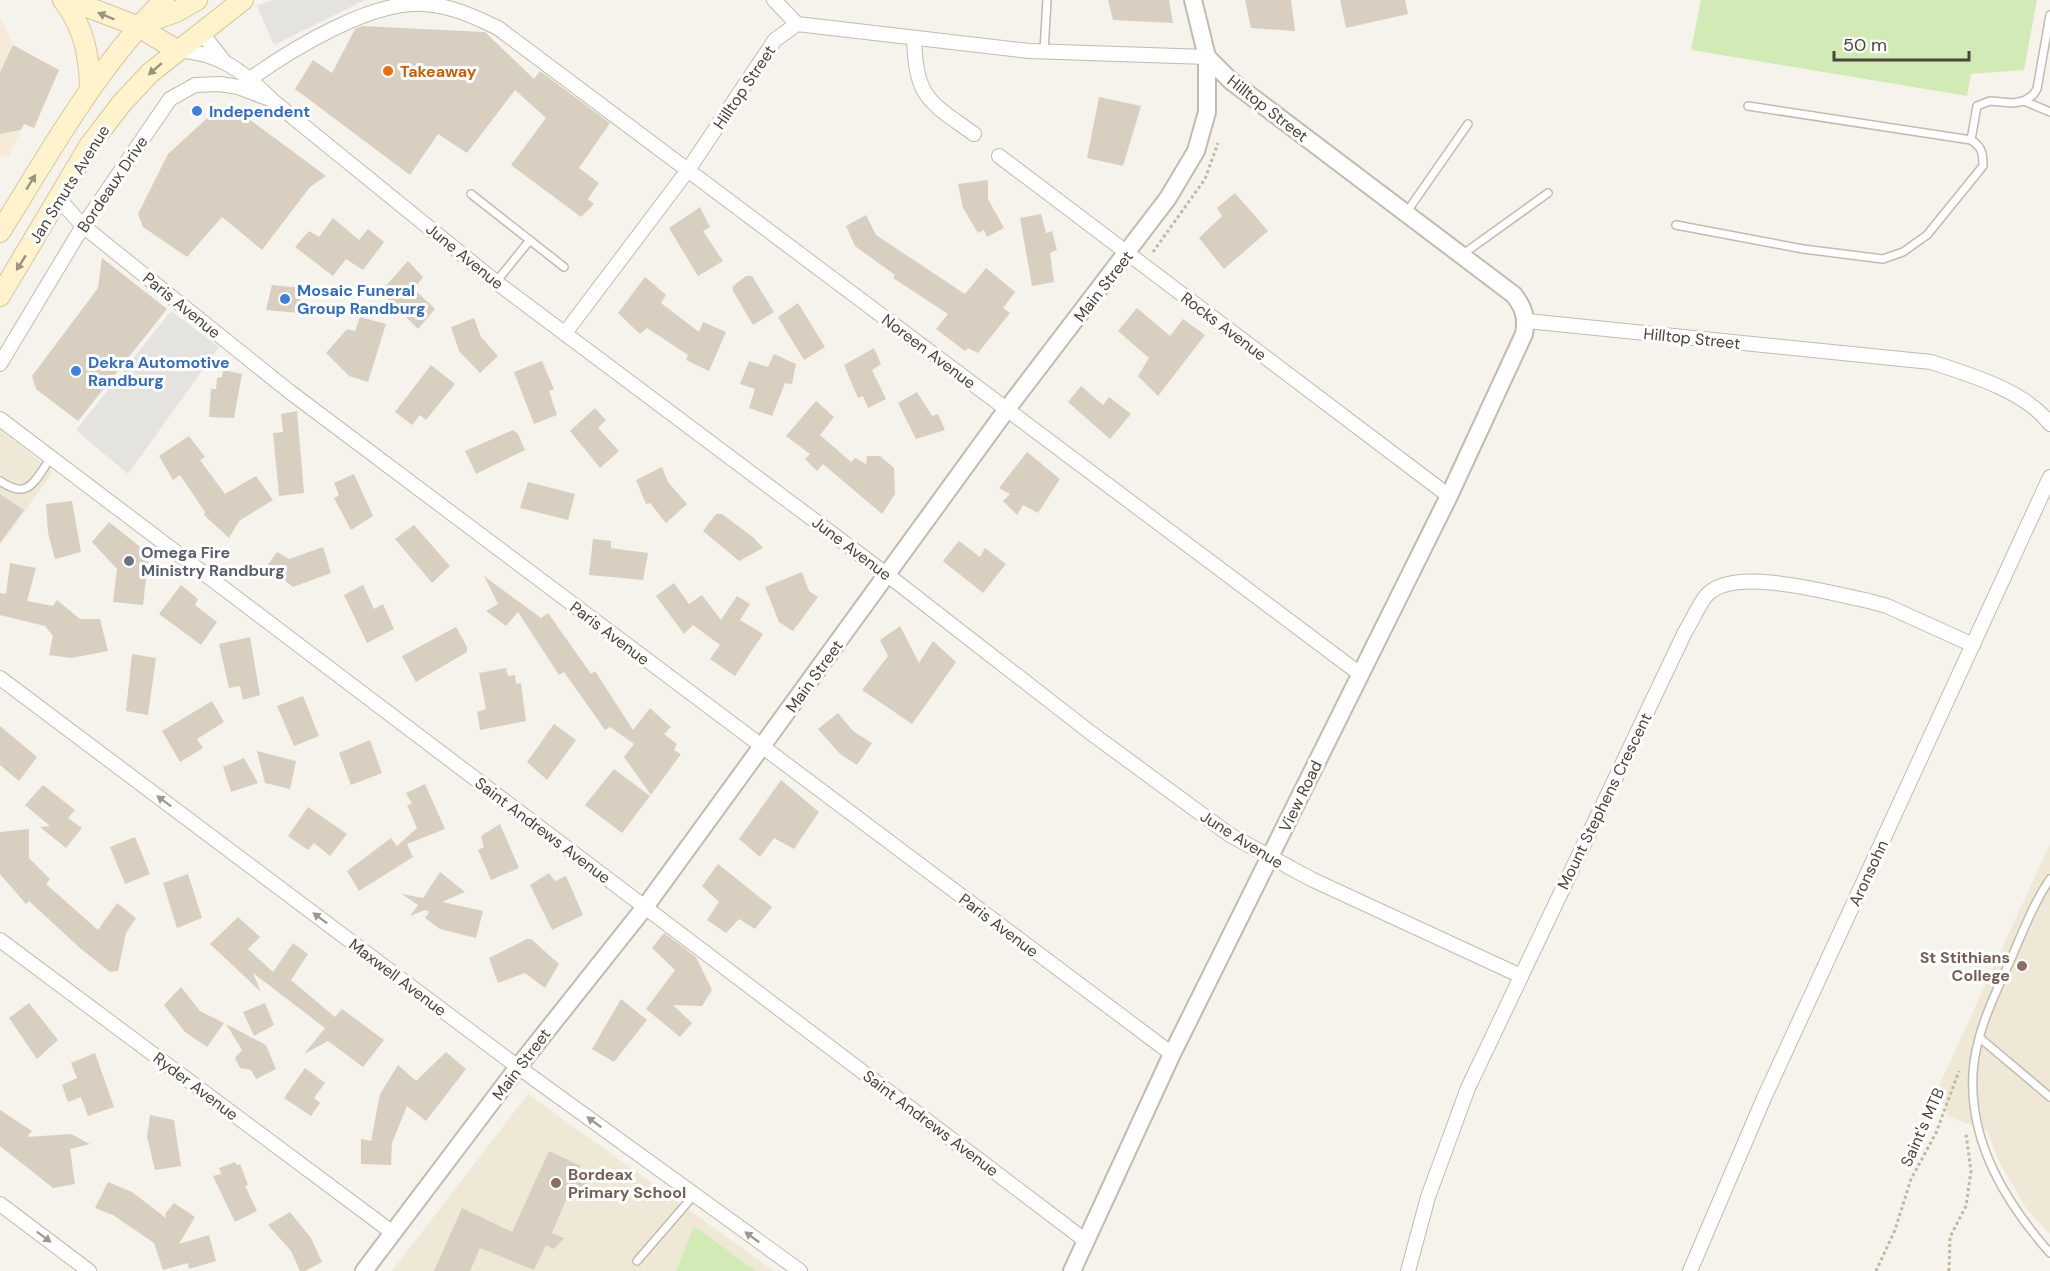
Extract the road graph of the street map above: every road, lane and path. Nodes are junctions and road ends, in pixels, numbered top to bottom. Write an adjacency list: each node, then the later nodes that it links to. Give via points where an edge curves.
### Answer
1 (63, 0): 19 (main road, via 86,41)
2 (69, 0): 11 (main road, one-way to 2)
3 (197, 0): 8 (main road, Jan Smuts Avenue)
4 (243, 0): 12 (main road, Jan Smuts Avenue)
5 (774, 0): 10 (street)
6 (1047, 0): 15 (lane)
7 (1193, 0): 16 (street, Main Street)
8 (162, 4): 11 (main road, Jan Smuts Avenue); 12 (main road)
9 (2050, 15): 21 (lane, via 2037,89)
10 (797, 24): 13 (street); 28 (street, Hilltop Street, via 775,40)
11 (137, 26): 14 (main road); 19 (main road, Jan Smuts Avenue)
12 (201, 32): 14 (main road, Jan Smuts Avenue); 17 (street, June Avenue)
13 (914, 38): 15 (street); 25 (street, via 920,88 935,106)
14 (177, 50): 17 (street, June Avenue, via 201,52); 31 (main road, Jan Smuts Avenue, one-way to 31, via 122,103 89,146)
15 (1044, 52): 16 (street)
16 (1207, 57): 32 (street, Hilltop Street, via 1231,81); 37 (street, Main Street, via 1207,112 1196,152)
17 (223, 60): 18 (street, June Avenue)
18 (250, 79): 20 (street, June Avenue); 28 (street, Noreen Avenue, via 297,48 390,8 423,4 458,9 498,28)
19 (90, 87): 35 (main road, Jan Smuts Avenue, one-way to 19)
20 (273, 100): 34 (street, Bordeaux Drive, via 220,84 195,85 170,99); 40 (street, June Avenue)
21 (2024, 101): 23 (lane); 26 (lane, via 1990,101 1977,106)
22 (1748, 106): 26 (lane)
23 (2050, 112)
24 (1468, 124): 32 (lane)
25 (974, 134)
26 (1971, 140): 33 (lane, via 1983,154 1978,174 1927,234 1903,252 1883,259 1803,249)
27 (999, 156): 37 (street, Rocks Avenue)
28 (688, 170): 43 (street, Hilltop Street); 45 (street, Noreen Avenue)
29 (1548, 193): 38 (lane)
30 (471, 195): 36 (lane)
31 (60, 200): 34 (street, Paris Avenue); 41 (main road, Jan Smuts Avenue, one-way to 41)
32 (1406, 213): 38 (street, Hilltop Street)
33 (1676, 225)
34 (84, 226): 44 (street, Bordeaux Drive); 56 (street, Paris Avenue, via 290,392)
35 (0, 232)
36 (530, 240): 39 (lane); 40 (lane)
37 (1128, 253): 45 (street, Main Street); 51 (street, Rocks Avenue)
38 (1461, 255): 42 (street, Hilltop Street, via 1514,295)
39 (564, 267)
40 (496, 282): 43 (street, June Avenue)
41 (0, 296)
42 (1527, 321): 47 (street, Hilltop Street, via 1931,362 1975,376 2020,399 2043,414); 51 (street, View Road)
43 (565, 333): 52 (street, June Avenue)
44 (0, 364)
45 (1007, 410): 52 (street, Main Street); 54 (street, Noreen Avenue)
46 (0, 418): 48 (street, Saint Andrews Avenue)
47 (2050, 424)
48 (51, 458): 50 (lane, via 21,491 14,491); 59 (street, Saint Andrews Avenue)
49 (2050, 477): 53 (street, Aronsohn)
50 (0, 480)
51 (1449, 496): 54 (street, View Road)
52 (888, 575): 56 (street, Main Street); 57 (street, June Avenue, via 1090,733 1230,835)
53 (1972, 645): 61 (street, Mount Stephens Crescent, via 1869,601 1757,581 1731,583 1707,596 1685,632); 79 (street, Aronsohn, via 1764,1098)
54 (1360, 674): 57 (street, View Road)
55 (0, 678): 65 (street, Maxwell Avenue, one-way to 55)
56 (762, 747): 59 (street, Main Street); 63 (street, Paris Avenue)
57 (1269, 858): 61 (street, June Avenue); 63 (street, View Road)
58 (2050, 879): 62 (lane, via 1994,996)
59 (645, 907): 65 (street, Main Street); 71 (street, Saint Andrews Avenue)
60 (0, 940): 70 (street, Ryder Avenue)
61 (1521, 976): 78 (street, Mount Stephens Crescent, via 1468,1088 1428,1197)
62 (1980, 1038): 66 (lane); 72 (lane, via 1973,1072 1973,1100 1982,1146 2014,1209)
63 (1172, 1054): 71 (street, View Road)
64 (1962, 1066): 80 (path, Saint's MTB, via 1936,1133 1911,1179 1895,1230)
65 (518, 1067): 68 (street, Maxwell Avenue, one-way to 65); 70 (street, Main Street)
66 (2050, 1097)
67 (1967, 1130): 81 (path, via 1971,1171 1966,1206 1950,1237)
68 (694, 1195): 73 (lane); 76 (street, Maxwell Avenue, one-way to 68)
69 (0, 1204): 74 (street, one-way to 74)
70 (393, 1233): 75 (street, Main Street)
71 (1086, 1241): 77 (street, View Road)
72 (2050, 1253)
73 (637, 1261)
74 (88, 1271)
75 (364, 1271)
76 (800, 1271)
77 (1072, 1271)
78 (1408, 1271)
79 (1690, 1271)
80 (1876, 1271)
81 (1949, 1271)

